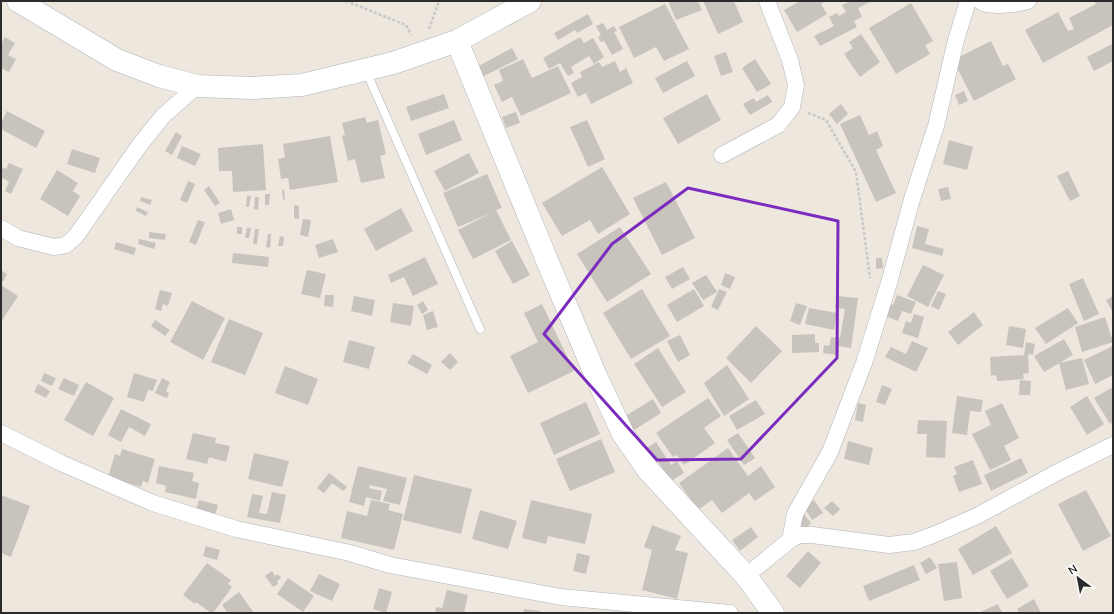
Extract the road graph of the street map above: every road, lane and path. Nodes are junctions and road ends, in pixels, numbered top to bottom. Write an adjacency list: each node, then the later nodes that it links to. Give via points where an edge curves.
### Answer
1 (18, 1): 11 (street, via 117,60 159,76)
2 (346, 1): 9 (path, via 406,25)
3 (530, 1): 8 (street)
4 (767, 1): 12 (street, via 790,60 796,85)
5 (968, 1): 19 (street, via 936,126 864,362 830,452 795,514)
6 (980, 1): 7 (street, via 1000,5)
7 (1028, 1)
8 (457, 41): 9 (street); 20 (street, via 622,434 648,470)
9 (419, 54): 10 (street)
10 (365, 70): 11 (street, via 302,85 252,88); 16 (lane)
11 (197, 86): 14 (street, via 163,116 76,236 66,244 54,247 18,238)
12 (792, 107): 13 (street, via 778,125); 15 (path, via 826,120 856,172)
13 (722, 155)
14 (1, 228)
15 (870, 278)
16 (480, 329)
17 (1, 433): 21 (street, via 61,463 153,503 236,529 390,564 561,597)
18 (1113, 445): 19 (street, via 977,516 914,542 889,545 812,535 799,535)
19 (790, 540): 20 (street)
20 (746, 576): 22 (street)
21 (730, 613)
22 (773, 613)

